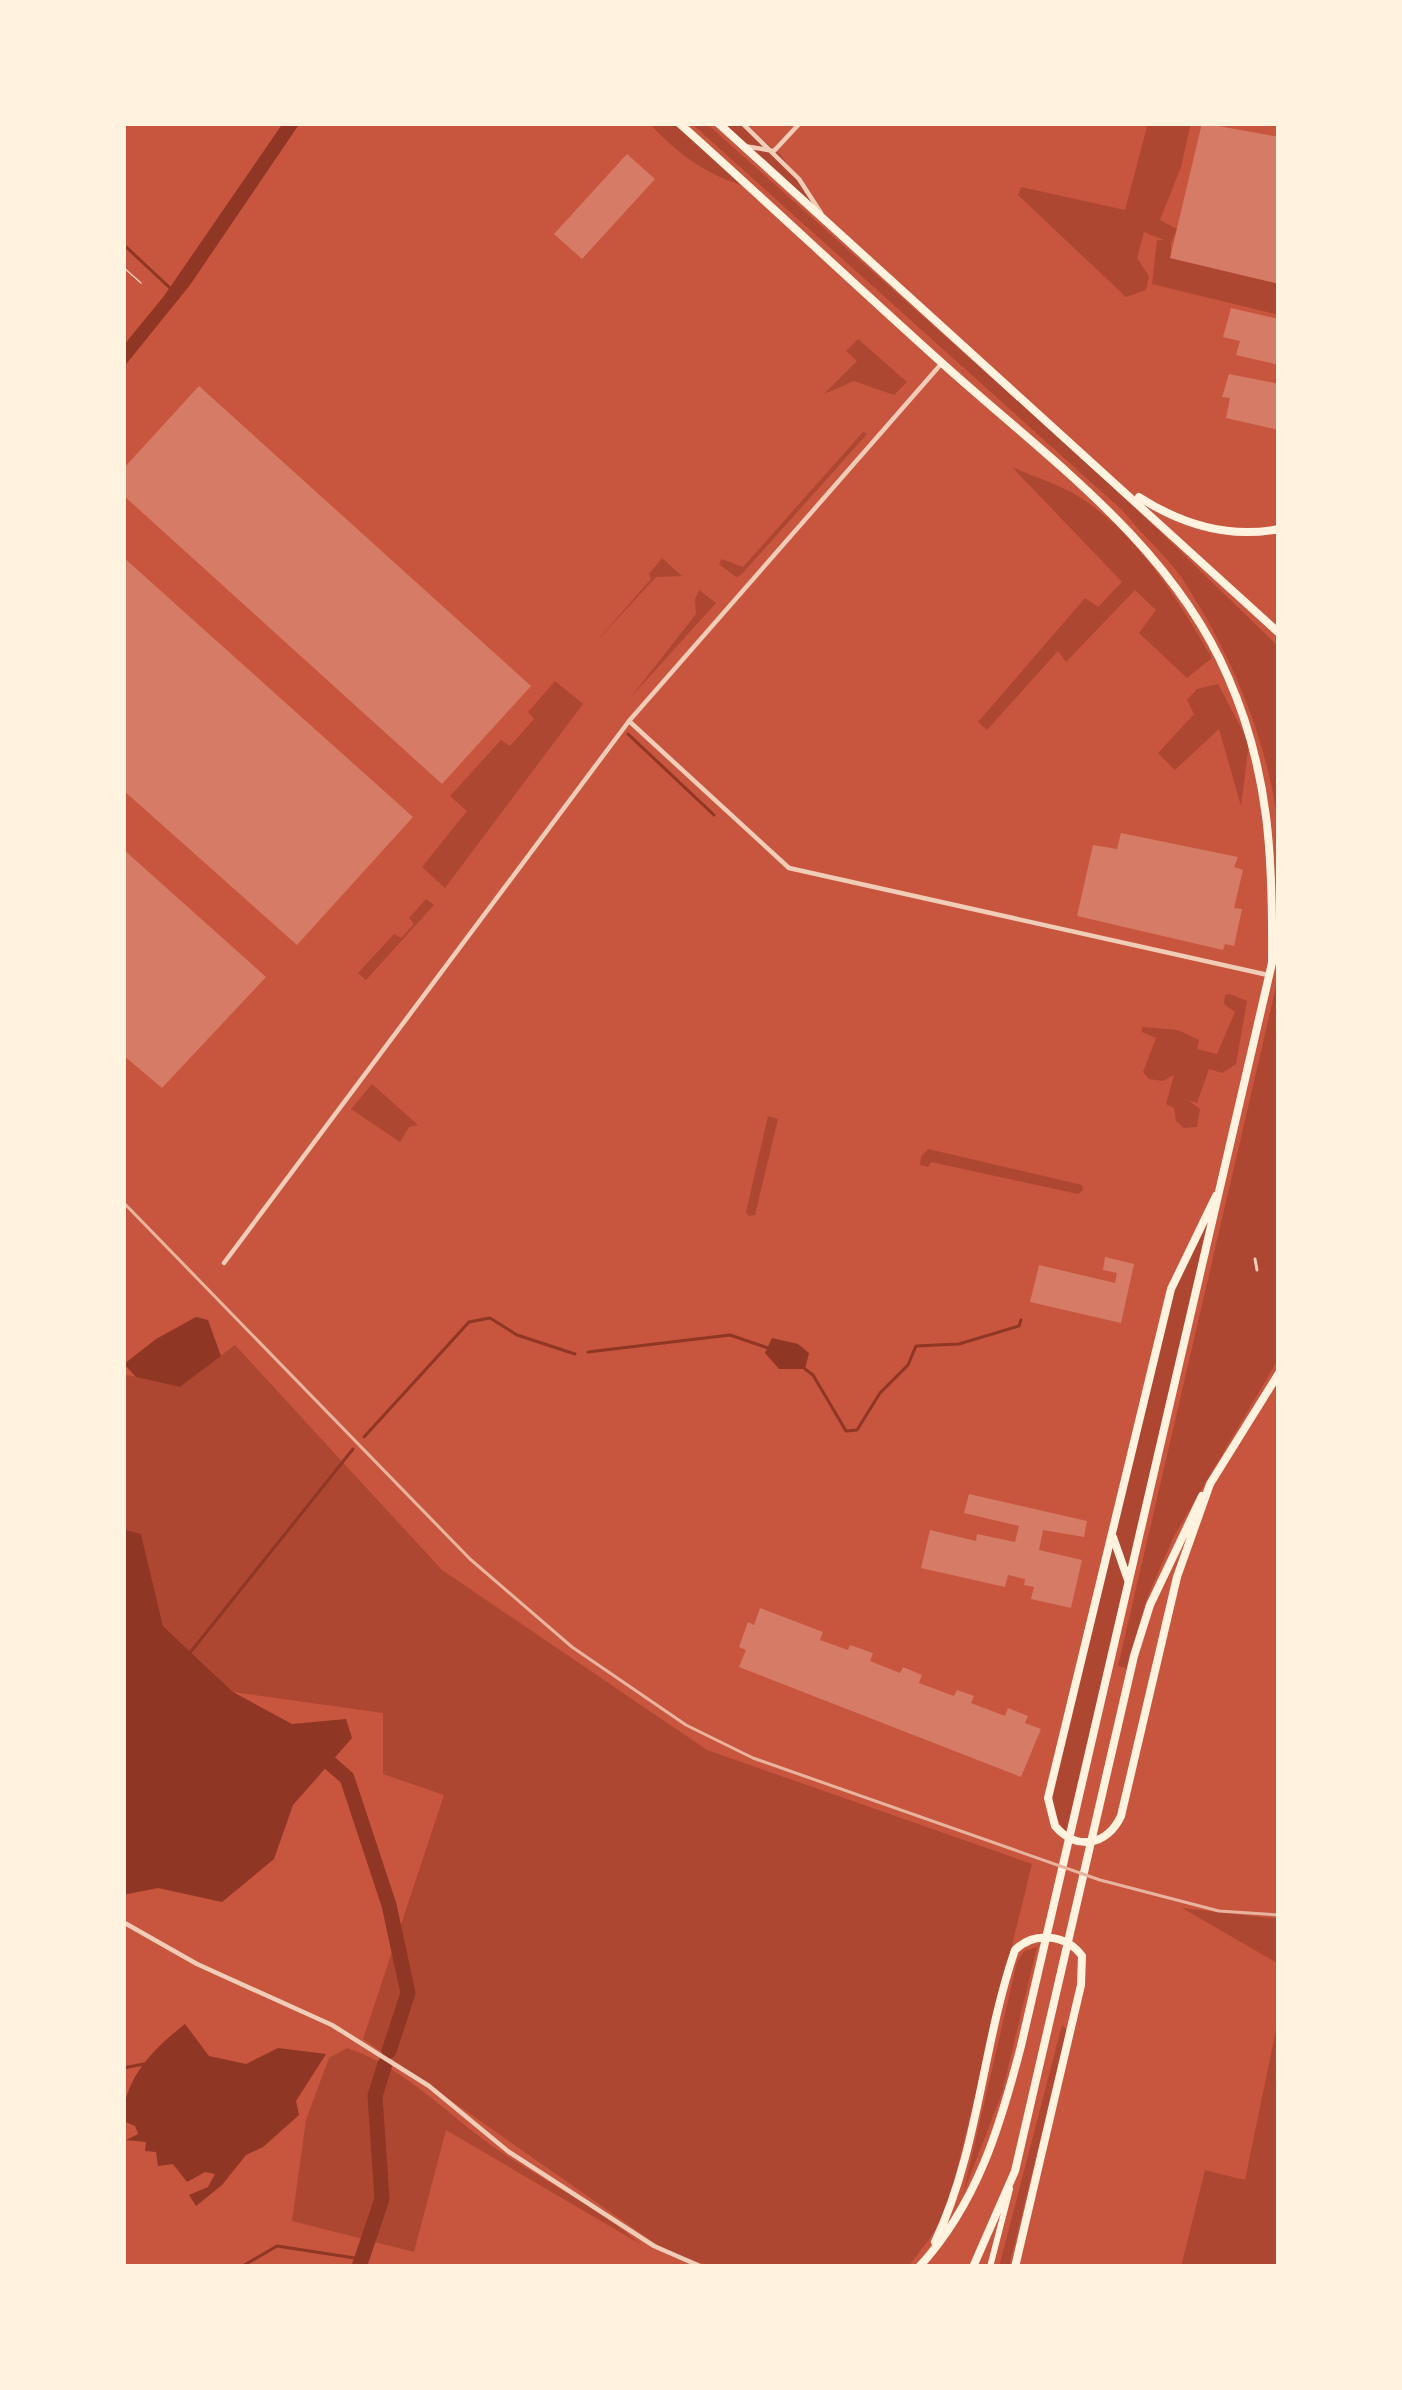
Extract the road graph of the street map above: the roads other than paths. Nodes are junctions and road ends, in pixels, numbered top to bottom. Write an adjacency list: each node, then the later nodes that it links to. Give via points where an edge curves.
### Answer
1 (679, 123): 10 (highway)
2 (718, 123): 5 (highway)
3 (742, 123): 6 (street)
4 (800, 123): 6 (street)
5 (742, 146): 6 (street); 7 (highway)
6 (774, 152): 7 (street)
7 (829, 225): 11 (highway)
8 (123, 267): 9 (lane)
9 (141, 284)
10 (941, 363): 14 (street); 16 (highway, via 1157,562 1215,650 1259,770 1273,857)
11 (1112, 479): 12 (highway, via 1186,523); 13 (highway)
12 (1279, 530)
13 (1279, 633)
14 (629, 721): 17 (street, via 789,868); 20 (street)
15 (1279, 932): 16 (highway)
16 (1272, 963): 17 (highway)
17 (1269, 975): 18 (highway)
18 (1223, 1184): 24 (highway, via 1172,1288); 25 (highway)
19 (1255, 1259): 21 (street)
20 (224, 1263)
21 (1257, 1270)
22 (1279, 1373): 23 (highway)
23 (1210, 1484): 24 (highway, via 1177,1577 1121,1816 1107,1835 1084,1843 1059,1832 1048,1798); 27 (highway, via 1150,1605)
24 (1113, 1536): 25 (highway)
25 (1129, 1584): 28 (highway, via 994,2141 966,2203)
26 (123, 1922): 29 (street, via 332,2025 429,2086 508,2152 654,2246)
27 (1011, 2186): 31 (highway); 32 (main road)
28 (926, 2259): 30 (highway); 33 (highway, via 955,2197 1015,1951 1046,1937 1075,1946 1083,1963)
29 (702, 2267)
30 (919, 2267)
31 (973, 2267)
32 (990, 2267)
33 (1015, 2267)

